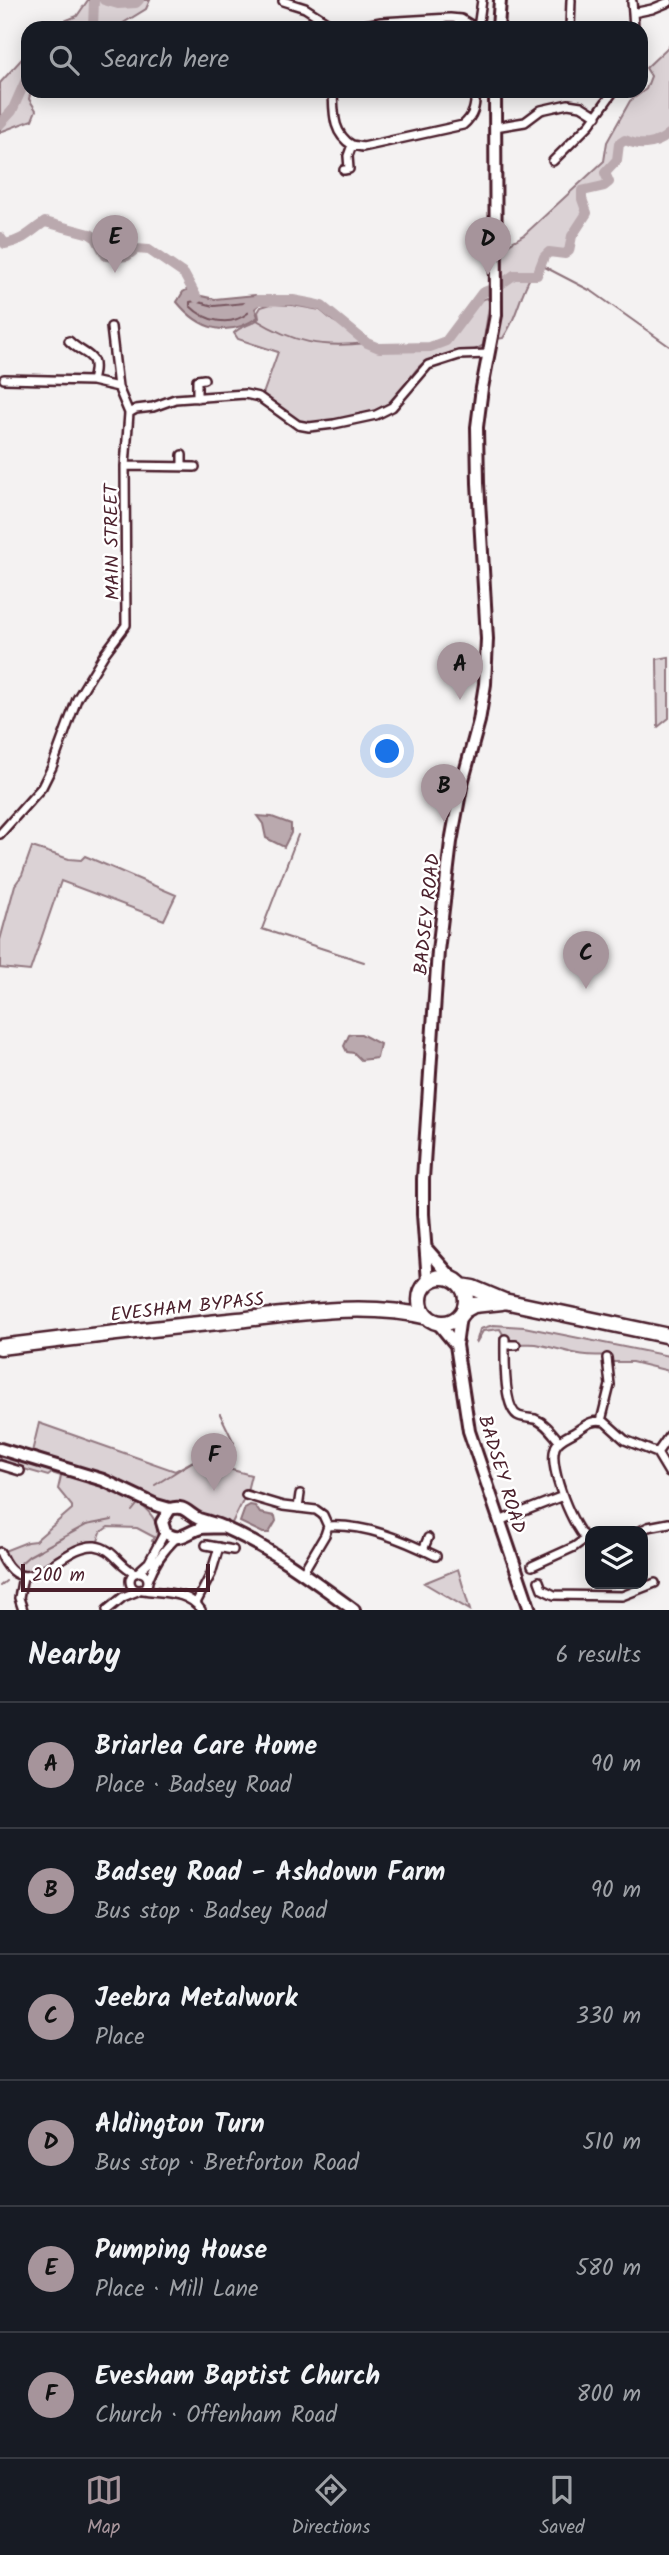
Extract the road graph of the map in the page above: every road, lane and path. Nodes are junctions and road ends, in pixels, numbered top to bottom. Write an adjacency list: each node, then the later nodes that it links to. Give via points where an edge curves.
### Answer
1 (482, 0): 11 (street)
2 (500, 0): 12 (main road)
3 (571, 0): 13 (street)
4 (283, 1): 8 (street)
5 (632, 2): 7 (street)
6 (669, 2): 7 (street)
7 (633, 13): 14 (street)
8 (325, 21)
9 (398, 21): 10 (street)
10 (465, 21)
11 (478, 21)
12 (498, 21)
13 (570, 21)
14 (634, 21)
15 (334, 98): 21 (street, via 336,128)
16 (475, 98): 21 (street, via 471,116 456,128 363,147)
17 (495, 98): 20 (main road, BADSEY ROAD)
18 (609, 98): 19 (street)
19 (597, 116): 20 (street, via 568,104 541,110 525,122); 22 (street)
20 (495, 127): 26 (main road, BADSEY ROAD, via 496,295)
21 (352, 145): 23 (street, via 349,169)
22 (553, 161)
23 (344, 170)
24 (111, 327): 30 (street)
25 (69, 341): 29 (street, via 93,357)
26 (489, 354): 31 (street, via 459,355 428,365 392,407 334,424 298,425 252,395); 38 (main road, BADSEY ROAD, via 477,427 485,684 451,842 438,951 425,1130)
27 (4, 379): 29 (street)
28 (204, 379): 31 (street, via 197,380)
29 (92, 381): 30 (street)
30 (118, 387): 32 (street)
31 (197, 398): 32 (street, via 174,399)
32 (129, 413): 34 (street, MAIN STREET)
33 (182, 455): 35 (street)
34 (125, 466): 35 (street); 37 (street, MAIN STREET, via 127,625 76,699 42,787)
35 (182, 467): 36 (street)
36 (195, 467)
37 (0, 834)
38 (426, 1248): 39 (main road); 40 (main road, BADSEY ROAD)
39 (457, 1282): 40 (highway, via 440,1277); 41 (highway); 43 (highway, via 466,1297)
40 (425, 1287): 42 (highway, EVESHAM BYPASS, via 405,1301); 44 (highway, via 421,1306)
41 (504, 1301): 43 (highway, via 474,1305); 45 (highway)
42 (379, 1308): 44 (highway, EVESHAM BYPASS); 48 (highway, EVESHAM BYPASS)
43 (462, 1313): 44 (highway, via 446,1323); 46 (main road, BADSEY ROAD)
44 (433, 1320): 46 (main road)
45 (669, 1336)
46 (456, 1345): 65 (main road, BADSEY ROAD, via 469,1431)
47 (516, 1345): 52 (street, via 505,1342 510,1408 518,1416 538,1420)
48 (0, 1347)
49 (607, 1358): 50 (street, via 610,1385)
50 (601, 1421): 52 (street, via 590,1422); 54 (street, via 634,1445)
51 (669, 1436): 54 (street)
52 (559, 1441): 60 (street, via 553,1452)
53 (0, 1449): 61 (main road, via 103,1480)
54 (657, 1453): 57 (street)
55 (0, 1465): 56 (street)
56 (20, 1471)
57 (669, 1473)
58 (300, 1494): 62 (street)
59 (246, 1495): 62 (street)
60 (563, 1496): 65 (street); 72 (street)
61 (143, 1498): 63 (main road); 70 (main road)
62 (298, 1508): 67 (street, via 320,1512)
63 (170, 1509): 64 (main road, via 180,1507); 70 (main road, via 166,1512)
64 (189, 1512): 68 (main road); 71 (main road)
65 (499, 1521): 97 (main road, BADSEY ROAD)
66 (669, 1524): 69 (street)
67 (328, 1526): 78 (street, via 355,1526); 84 (street)
68 (224, 1527): 71 (main road); 84 (main road)
69 (648, 1527)
70 (168, 1531): 71 (main road, via 184,1537); 83 (street, via 149,1562); 90 (street, via 166,1548)
71 (190, 1532)
72 (585, 1536)
73 (428, 1538): 78 (street)
74 (585, 1542): 82 (street)
75 (206, 1545): 76 (street)
76 (219, 1547): 77 (street); 93 (street)
77 (233, 1550)
78 (423, 1550): 80 (street)
79 (0, 1552): 85 (street, via 9,1569)
80 (436, 1556)
81 (116, 1557): 83 (street); 85 (street, via 91,1546 57,1561 40,1576); 87 (street)
82 (532, 1566)
83 (137, 1572): 87 (street); 90 (street, via 146,1575)
84 (303, 1572): 96 (main road)
85 (23, 1576): 94 (street, via 19,1598)
86 (539, 1581): 91 (street, via 550,1594 622,1596)
87 (130, 1583): 90 (street); 92 (street)
88 (655, 1583): 89 (street)
89 (648, 1585)
90 (144, 1586): 92 (street); 93 (street, via 180,1595)
91 (637, 1589)
92 (123, 1597): 95 (street)
93 (198, 1606)
94 (23, 1610)
95 (107, 1610)
96 (354, 1610)
97 (530, 1610)

